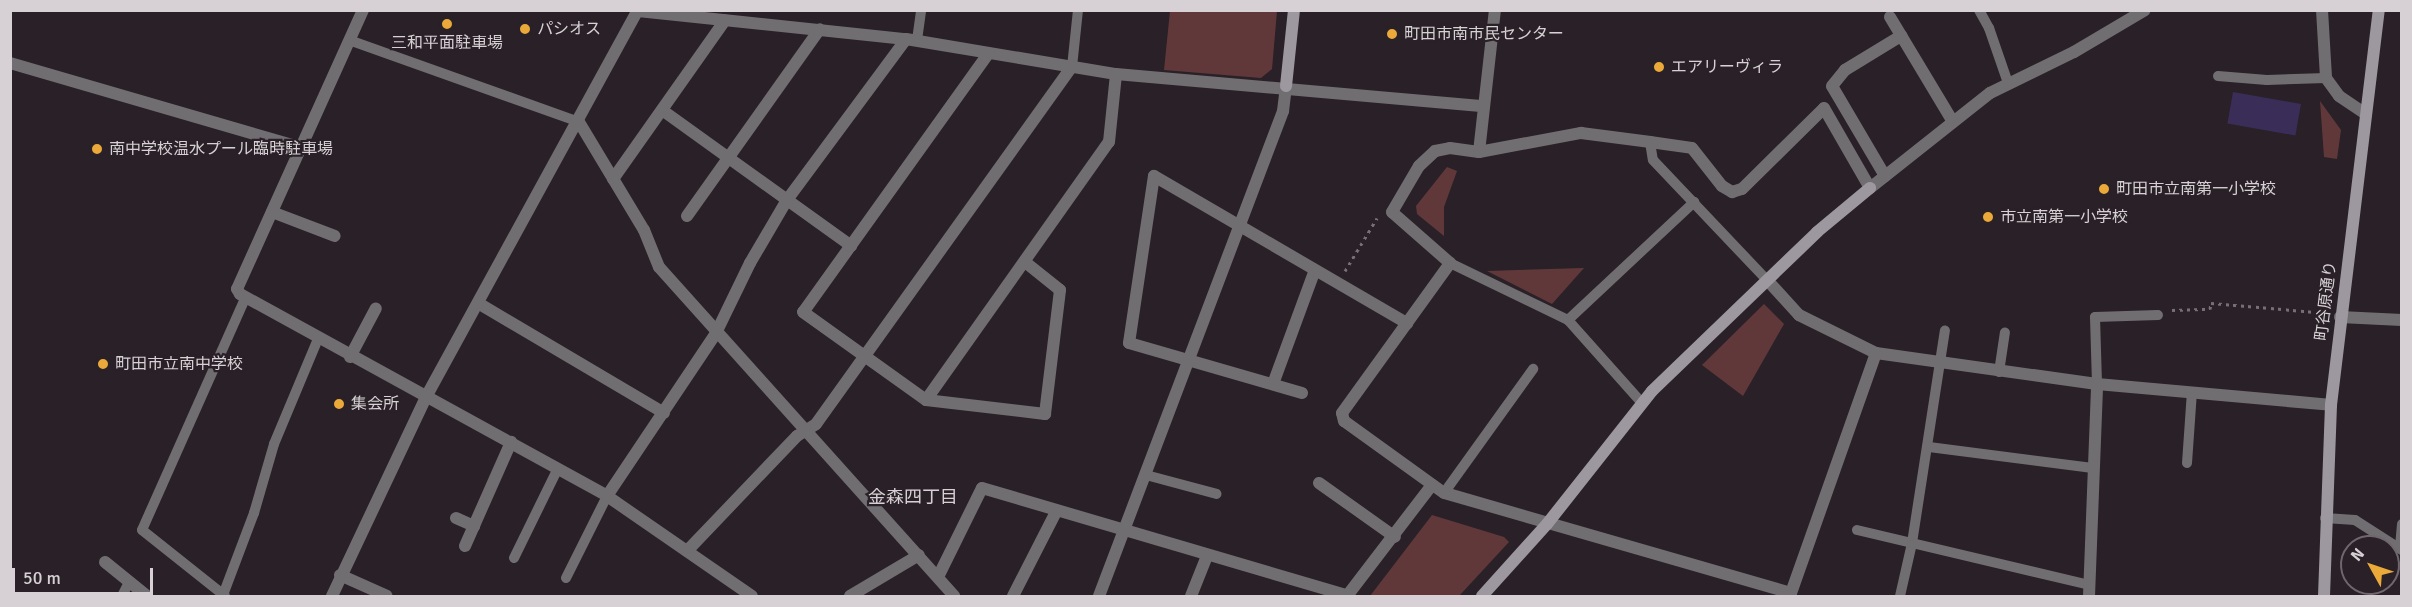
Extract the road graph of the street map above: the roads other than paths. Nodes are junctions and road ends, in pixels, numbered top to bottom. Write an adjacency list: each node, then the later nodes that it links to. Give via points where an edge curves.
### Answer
1 (363, 10): 16 (street)
2 (921, 10): 15 (lane)
3 (1078, 10): 19 (lane)
4 (1294, 10): 24 (street)
5 (1495, 10): 25 (street)
6 (1979, 10): 23 (lane)
7 (2145, 10): 23 (street, via 2074,52)
8 (2322, 10): 22 (street)
9 (2379, 10): 27 (street, 町谷原通り)
10 (638, 11): 12 (street); 28 (street)
11 (1890, 17): 14 (street)
12 (725, 20): 13 (street); 26 (street)
13 (820, 29): 15 (street); 33 (street)
14 (1901, 36): 29 (street); 34 (street, via 1845,70 1832,86)
15 (912, 39): 17 (street); 37 (street)
16 (349, 40): 28 (lane); 31 (street)
17 (988, 54): 19 (street); 43 (street)
18 (10, 63): 31 (street)
19 (1072, 67): 20 (street); 61 (street)
20 (1116, 74): 24 (street); 44 (street, via 1109,142)
21 (2218, 76): 22 (lane, via 2267,80)
22 (2326, 78): 27 (street, via 2339,96)
23 (2007, 82): 29 (street)
24 (1286, 86): 25 (street); 41 (street, via 1283,111)
25 (1484, 106): 32 (street)
26 (662, 110): 33 (street); 35 (street)
27 (2366, 114): 52 (street, 町谷原通り)
28 (579, 122): 35 (street); 49 (street)
29 (1953, 122): 34 (street)
30 (1650, 142): 32 (street, via 1581,133); 36 (street, via 1692,148 1722,186 1732,192 1742,189 1824,108); 38 (lane, via 1653,160)
31 (300, 147): 39 (street)
32 (1479, 152): 45 (street, via 1450,148 1435,151 1419,166 1392,212)
33 (728, 158): 37 (street); 40 (street)
34 (1886, 176): 36 (street)
35 (613, 179): 58 (street, via 644,230 659,267)
36 (1870, 188): 47 (street, via 1817,232)
37 (787, 200): 43 (street); 58 (street, via 750,262)
38 (1694, 202): 47 (lane); 53 (lane)
39 (272, 212): 42 (street); 48 (street, via 237,289)
40 (687, 216)
41 (1239, 226): 46 (street); 63 (street); 63 (street, via 1154,176 1129,343)
42 (335, 236)
43 (850, 246): 61 (street, via 803,312)
44 (1025, 262): 72 (street); 72 (street, via 1060,290 1046,414)
45 (1450, 263): 53 (lane); 55 (street)
46 (1316, 270): 55 (street); 67 (street)
47 (1768, 281): 60 (street, via 1799,315 1830,334); 73 (street)
48 (245, 299): 59 (street); 111 (lane, via 142,530)
49 (478, 303): 71 (street); 75 (street)
50 (376, 308): 62 (street)
51 (2162, 313): 68 (lane, via 2095,317)
52 (2340, 316): 54 (street); 74 (street, 町谷原通り)
53 (1568, 320): 73 (lane)
54 (2402, 320)
55 (1407, 323): 84 (street, via 1342,413 1344,421)
56 (1945, 331): 64 (lane)
57 (2005, 332): 66 (lane)
58 (716, 333): 75 (street); 76 (street)
59 (318, 339): 62 (street); 111 (lane, via 274,444)
60 (1876, 353): 64 (street); 110 (street)
61 (864, 356): 72 (street); 76 (street, via 816,424)
62 (350, 357): 71 (street)
63 (1189, 360): 67 (street); 82 (street)
64 (1940, 364): 66 (street); 78 (lane)
65 (1533, 369): 85 (lane)
66 (1999, 372): 68 (street)
67 (1273, 384): 70 (street)
68 (2097, 384): 69 (street); 81 (street)
69 (2192, 392): 74 (street); 79 (lane)
70 (1302, 393)
71 (426, 397): 77 (street); 105 (street)
72 (926, 400)
73 (1642, 403): 91 (street)
74 (2331, 405): 90 (street, 町谷原通り)
75 (664, 413): 87 (street)
76 (807, 430): 100 (street); 101 (street)
77 (512, 442): 80 (street); 93 (street)
78 (1929, 447): 81 (lane); 97 (lane)
79 (2187, 463)
80 (558, 468): 87 (street); 103 (lane)
81 (2093, 468): 109 (street)
82 (1146, 475): 86 (lane); 95 (street)
83 (1319, 483): 96 (street)
84 (1432, 485): 85 (street); 96 (street)
85 (1444, 493): 91 (street)
86 (1217, 494)
87 (607, 496): 100 (street); 107 (lane)
88 (1056, 512): 95 (street); 106 (street, via 982,488); 120 (street)
89 (456, 518): 93 (street)
90 (2325, 518): 99 (lane, via 2355,520); 125 (street, 町谷原通り)
91 (1547, 524): 110 (street); 123 (street)
92 (2402, 524): 99 (lane)
93 (474, 526): 98 (street)
94 (1857, 530): 97 (lane)
95 (1124, 533): 102 (street); 121 (street)
96 (1395, 537): 113 (street)
97 (1912, 543): 109 (lane); 124 (lane)
98 (465, 546)
99 (2401, 548)
100 (687, 551): 112 (street)
101 (919, 555): 106 (street); 118 (street)
102 (1207, 556): 113 (street); 122 (street)
103 (514, 558)
104 (105, 562): 108 (street)
105 (340, 575): 116 (street); 117 (street)
106 (938, 577): 119 (street)
107 (566, 578)
108 (129, 582): 114 (lane); 115 (street)
109 (2089, 591)
110 (1793, 595)
111 (224, 596)
112 (749, 596)
113 (1348, 596)
114 (122, 597)
115 (147, 597)
116 (332, 597)
117 (387, 597)
118 (850, 597)
119 (954, 597)
120 (1013, 597)
121 (1099, 597)
122 (1191, 597)
123 (1482, 597)
124 (1900, 597)
125 (2324, 597)

